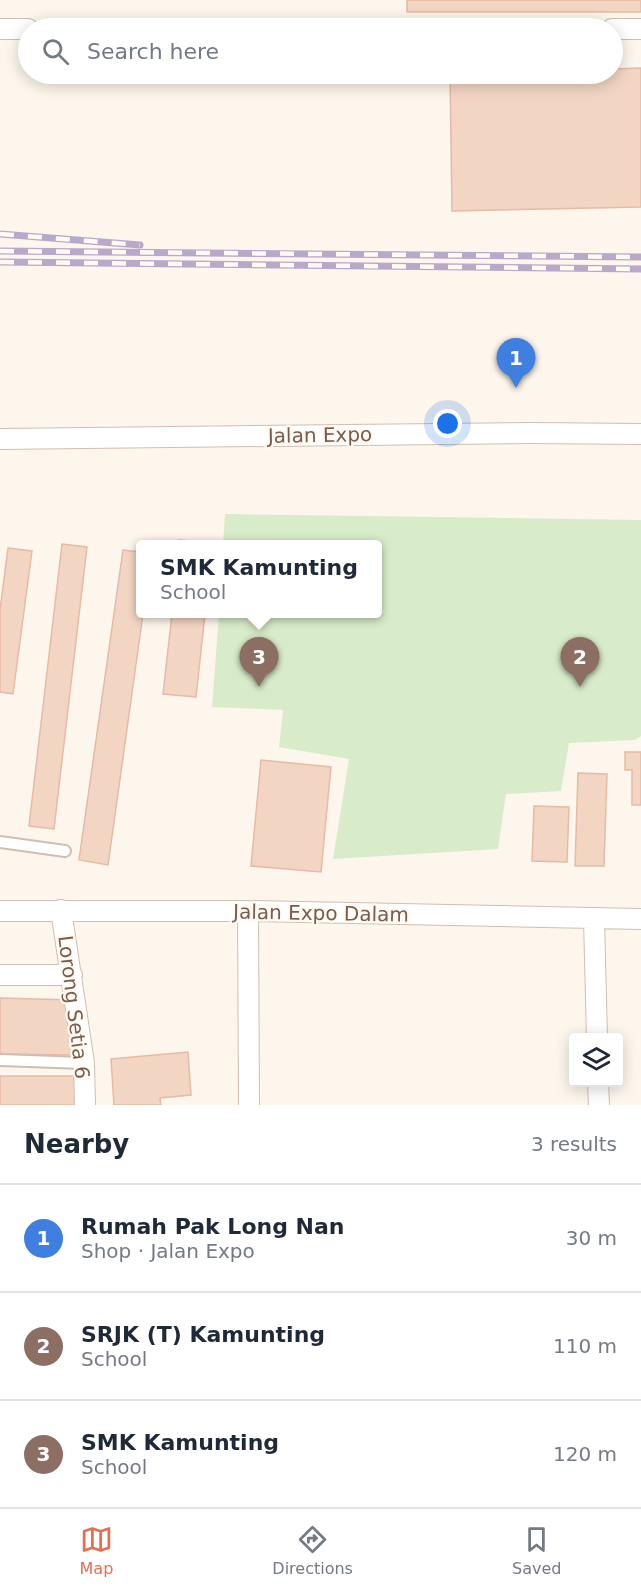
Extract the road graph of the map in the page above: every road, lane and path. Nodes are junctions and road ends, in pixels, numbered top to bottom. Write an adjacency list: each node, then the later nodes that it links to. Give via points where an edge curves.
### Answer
1 (0, 29): 2 (street)
2 (18, 29)
3 (623, 29): 4 (street)
4 (641, 29)
5 (641, 434): 6 (street, Jalan Expo)
6 (0, 439)
7 (0, 842): 8 (lane)
8 (65, 851)
9 (61, 910): 10 (street, Jalan Expo Dalam); 11 (street, Jalan Expo Dalam); 15 (street, Lorong Setia 6)
10 (248, 910): 12 (street, Jalan Expo Dalam); 21 (street)
11 (0, 911)
12 (594, 919): 13 (street, Jalan Expo Dalam); 16 (street)
13 (641, 919)
14 (0, 975): 15 (street)
15 (72, 975): 18 (street, Lorong Setia 6)
16 (597, 1033)
17 (0, 1060): 18 (lane)
18 (84, 1063): 20 (street, Lorong Setia 6)
19 (598, 1087): 22 (street)
20 (85, 1105)
21 (249, 1105)
22 (599, 1105)

